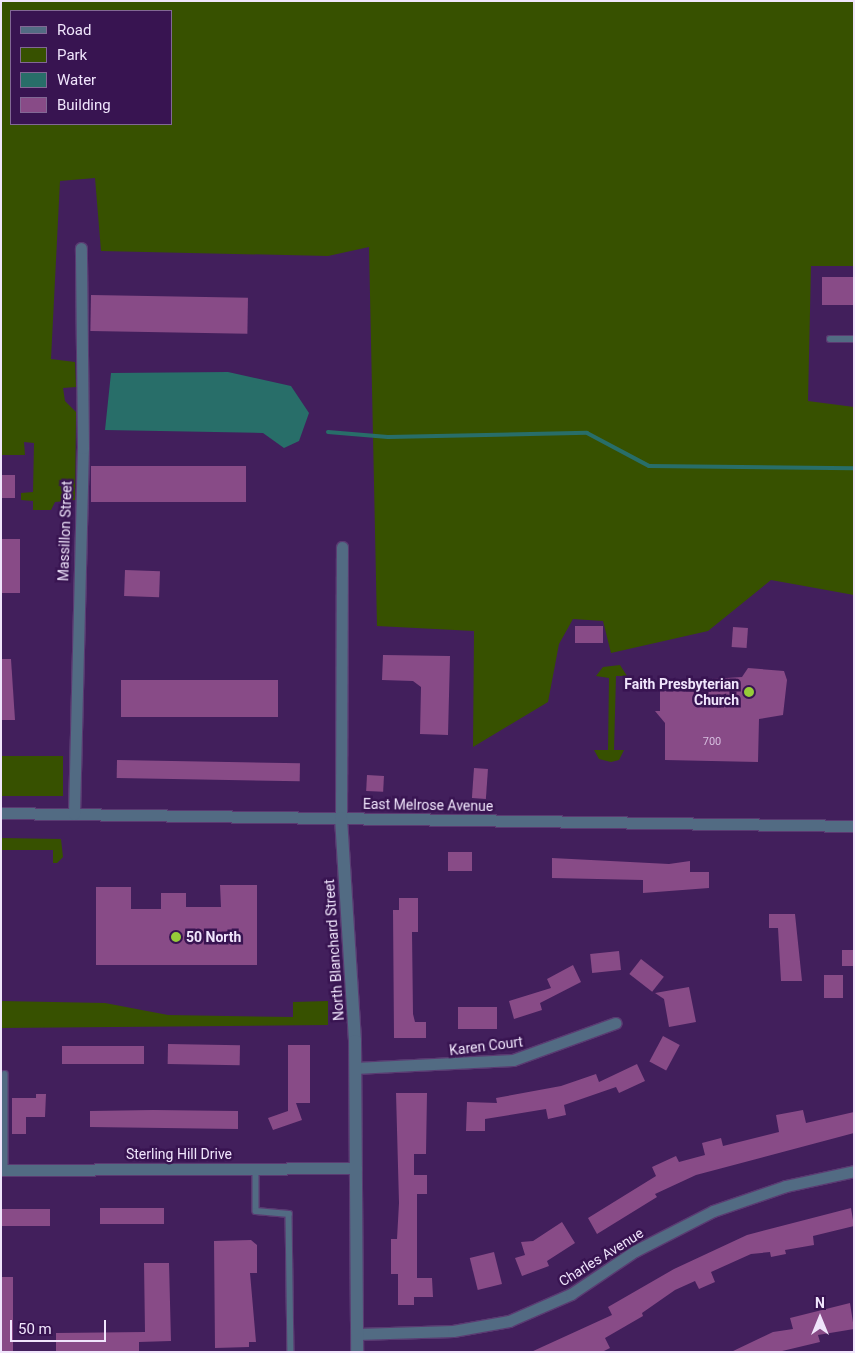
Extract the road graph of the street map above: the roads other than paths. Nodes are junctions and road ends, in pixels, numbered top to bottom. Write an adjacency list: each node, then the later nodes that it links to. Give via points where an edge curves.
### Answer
1 (82, 248): 6 (street, Massillon Street, via 83,448)
2 (830, 339): 3 (lane)
3 (854, 339)
4 (342, 547): 7 (street, North Blanchard Street)
5 (1, 813): 6 (street, East Melrose Avenue)
6 (74, 814): 7 (street, East Melrose Avenue)
7 (341, 818): 8 (street, East Melrose Avenue); 10 (street, North Blanchard Street)
8 (854, 826)
9 (615, 1023): 10 (street, Karen Court, via 513,1060)
10 (356, 1068): 12 (street, North Blanchard Street)
11 (4, 1074): 14 (lane)
12 (356, 1168): 13 (street, Sterling Hill Drive); 16 (street, North Blanchard Street)
13 (256, 1169): 14 (street, Sterling Hill Drive); 17 (lane, via 256,1211 289,1214)
14 (3, 1170)
15 (854, 1171): 16 (street, Charles Avenue, via 786,1186 713,1211 635,1251 571,1294 509,1321 453,1331)
16 (357, 1334): 18 (street, North Blanchard Street)
17 (291, 1352)
18 (357, 1352)

